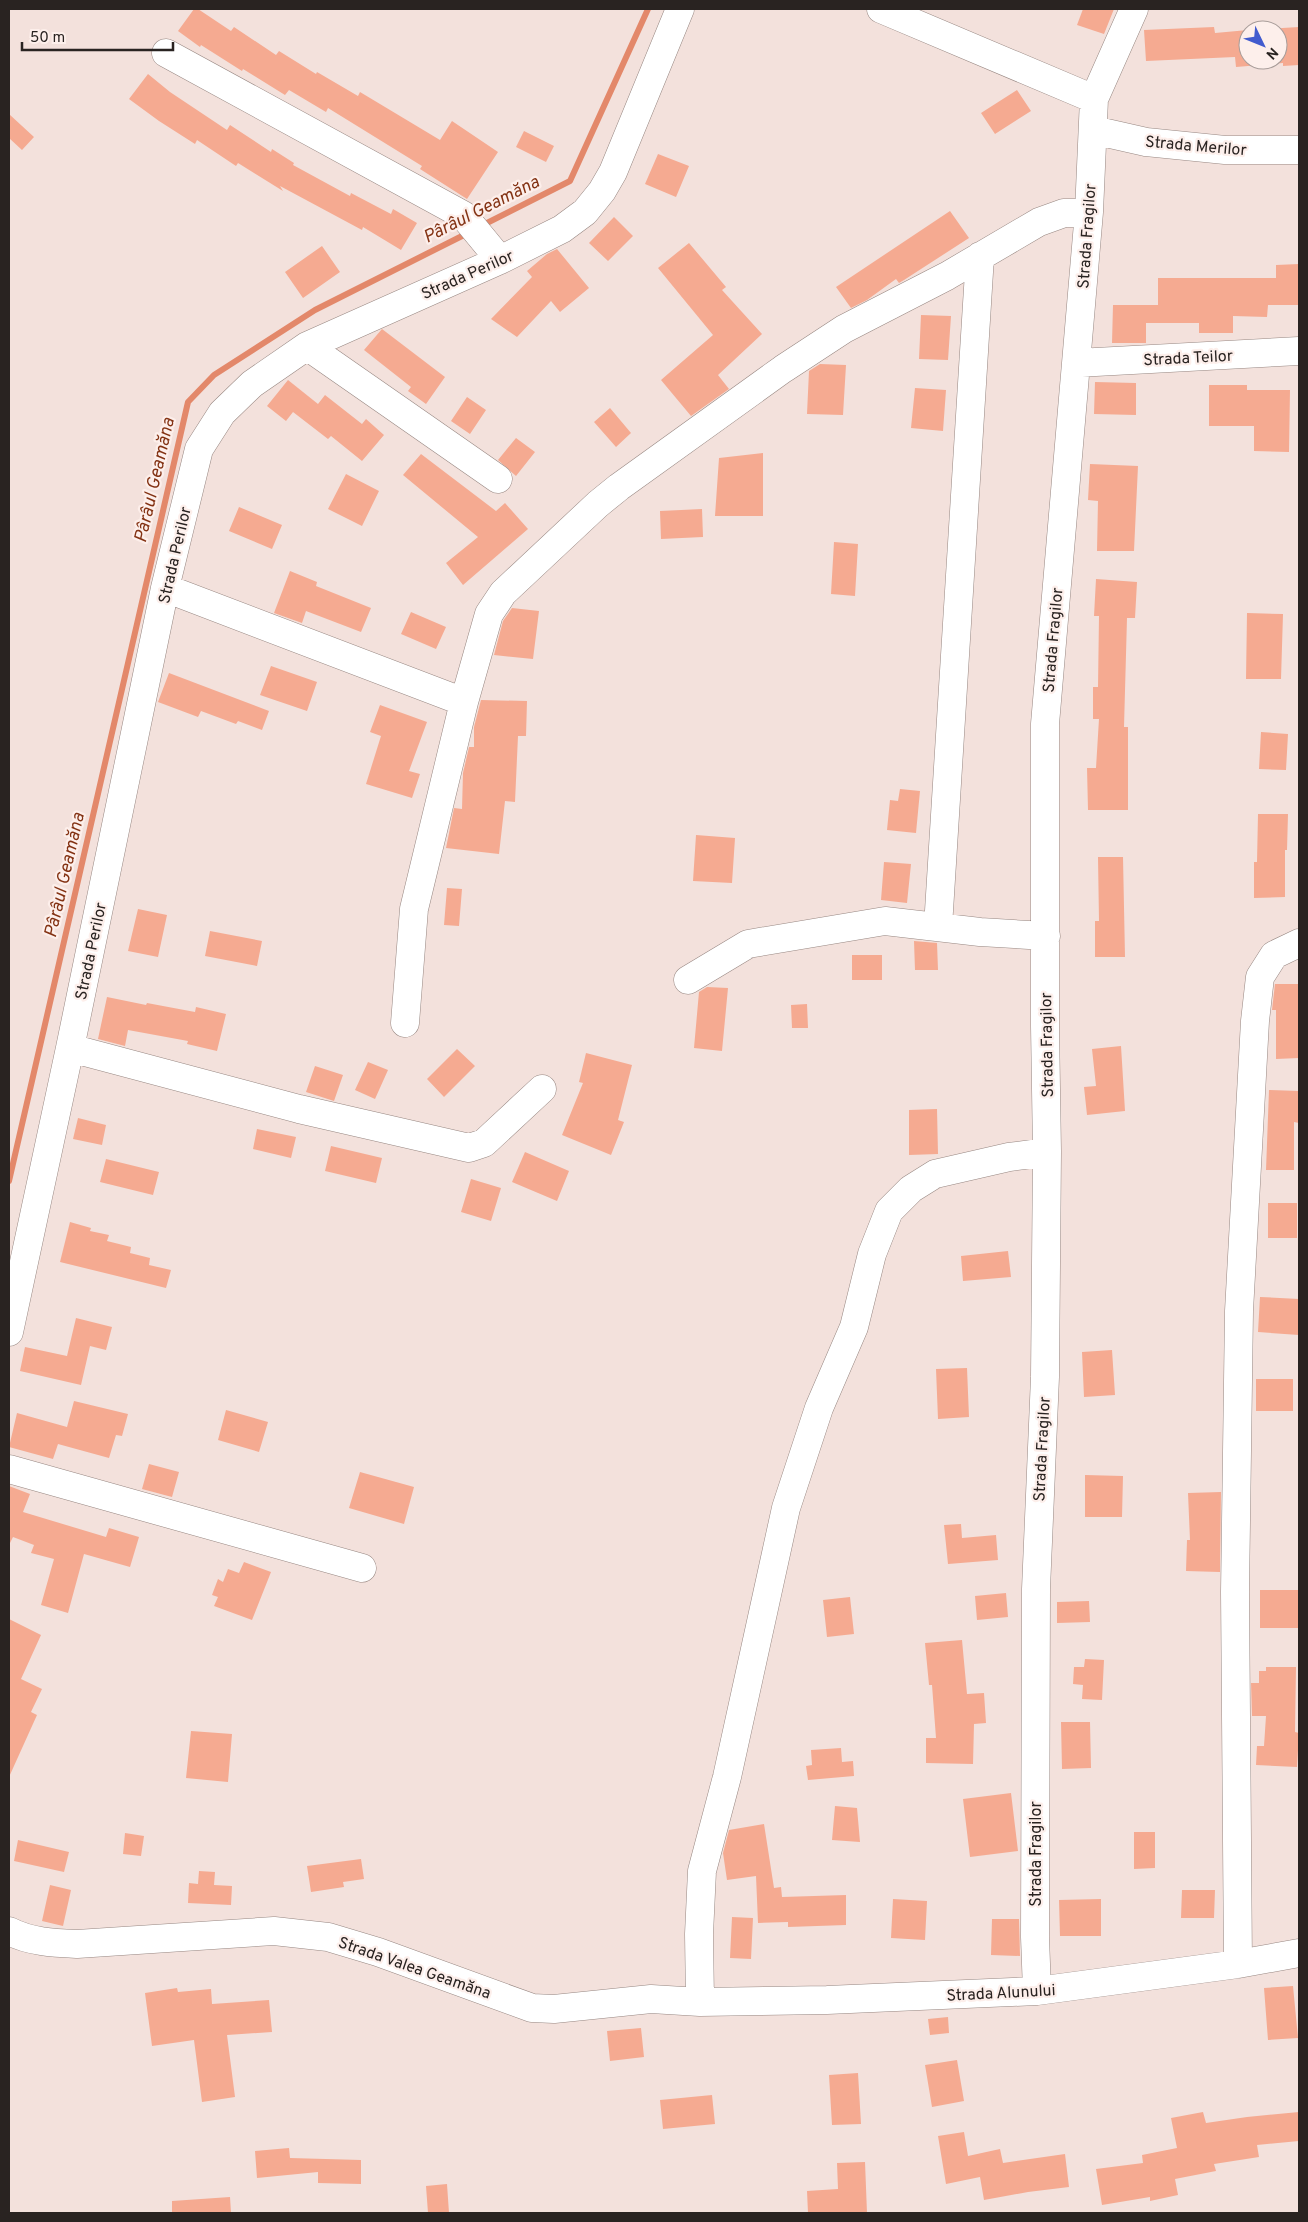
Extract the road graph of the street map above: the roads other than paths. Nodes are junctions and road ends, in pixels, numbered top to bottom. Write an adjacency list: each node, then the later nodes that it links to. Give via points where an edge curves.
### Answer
1 (680, 9): 10 (street, Strada Perilor, via 613,172 602,191 585,212 562,229)
2 (881, 9): 5 (street)
3 (1134, 9): 5 (street)
4 (166, 53): 10 (street, via 463,215)
5 (1094, 99): 6 (street, Strada Fragilor)
6 (1093, 130): 7 (street, Strada Merilor, via 1146,142 1225,150); 8 (street, Strada Fragilor)
7 (1299, 150)
8 (1089, 212): 9 (street, via 1064,213 1039,222); 13 (street, Strada Fragilor)
9 (980, 256): 16 (street, via 844,329 783,369 598,504 495,602 488,614); 17 (street)
10 (500, 260): 11 (street, Strada Perilor)
11 (307, 346): 14 (street); 15 (street, Strada Perilor, via 252,384 222,413 199,449)
12 (1299, 351): 13 (street, Strada Teilor)
13 (1077, 363): 18 (street, Strada Fragilor, via 1046,724)
14 (498, 479)
15 (165, 588): 16 (street); 22 (street, Strada Perilor)
16 (464, 702): 21 (street, via 414,910)
17 (938, 927): 18 (street); 20 (street, via 885,921 748,944)
18 (1046, 936): 24 (street, Strada Fragilor)
19 (1299, 943): 30 (street, via 1274,955 1260,977 1255,1021 1238,1330 1235,1592)
20 (688, 980)
21 (405, 1023)
22 (70, 1048): 23 (street, via 299,1109 469,1148 484,1143); 25 (street, Strada Perilor)
23 (542, 1089)
24 (1047, 1152): 31 (street, Strada Fragilor, via 1045,1378 1036,1589); 32 (street, via 935,1174 910,1189 889,1211 872,1254 854,1327 819,1408 786,1508 727,1777 702,1871)
25 (9, 1332)
26 (9, 1469): 27 (street)
27 (362, 1568)
28 (9, 1931): 32 (street, Strada Valea Geamăna, via 51,1943 77,1944 274,1931 328,1937 532,2008 554,2009 651,1999)
29 (1299, 1954): 30 (street, Strada Alunului)
30 (1238, 1964): 31 (street, Strada Alunului)
31 (1037, 1991): 32 (street, Strada Alunului)
32 (700, 2002)

